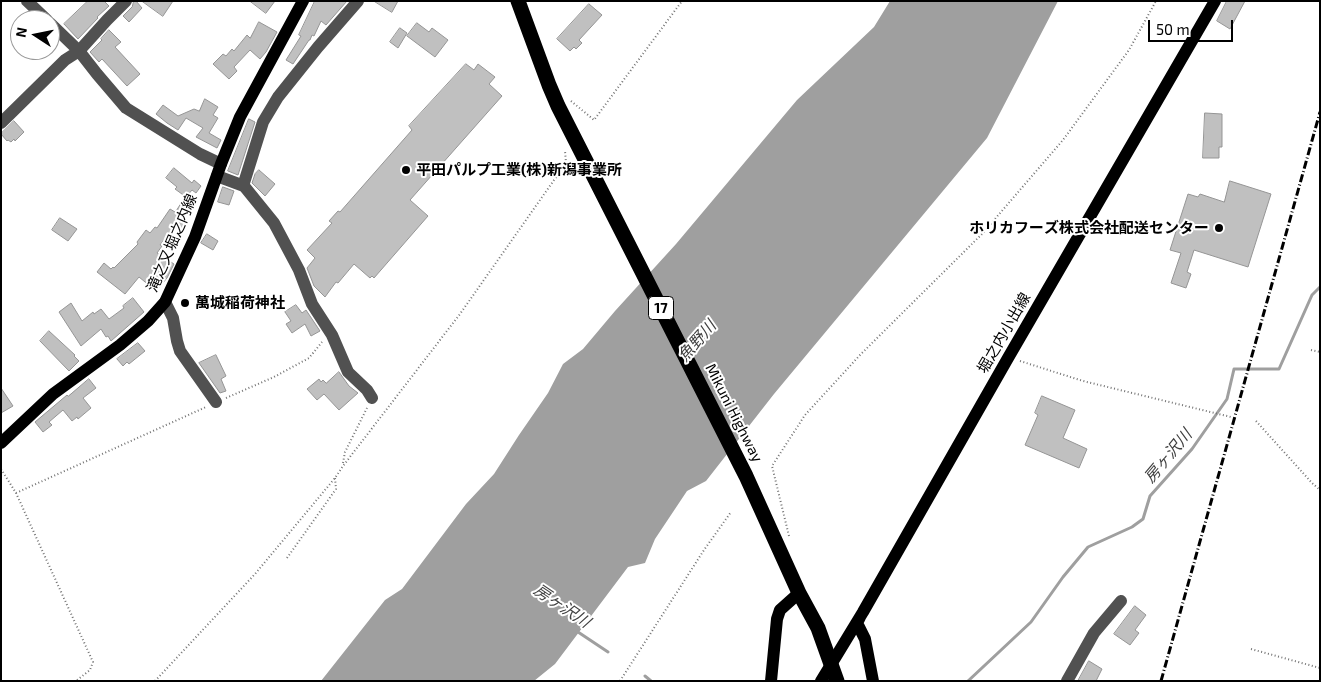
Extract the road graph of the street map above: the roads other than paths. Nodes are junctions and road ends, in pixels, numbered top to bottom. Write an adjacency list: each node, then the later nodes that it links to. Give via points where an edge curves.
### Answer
1 (27, 1): 7 (street)
2 (126, 1): 9 (street)
3 (303, 1): 11 (main road, 滝之又堀之内線, via 240,117)
4 (358, 1): 12 (street, via 278,97 263,122)
5 (518, 1): 17 (highway, Mikuni Highway / 17, via 569,142 746,476)
6 (1216, 1): 19 (main road, 堀之内小出線)
7 (36, 10)
8 (60, 33): 9 (street)
9 (79, 51): 10 (street, via 65,60); 11 (street, via 126,108 200,154)
10 (1, 123)
11 (219, 170): 12 (street); 13 (main road, 滝之又堀之内線, via 195,237)
12 (243, 186): 14 (street, via 274,224 348,372)
13 (165, 302): 15 (street, via 174,318 180,351); 16 (main road, 滝之又堀之内線, via 120,346 53,394)
14 (372, 398)
15 (216, 402)
16 (1, 443)
17 (799, 593): 20 (highway, Mikuni Highway / 17, via 818,628); 21 (main road, via 780,610 777,619)
18 (1121, 601): 24 (street, via 1094,633)
19 (857, 623): 22 (main road, 堀之内小出線); 23 (main road, via 865,639)
20 (837, 680)
21 (771, 681)
22 (821, 681)
23 (873, 681)
24 (1067, 681)

